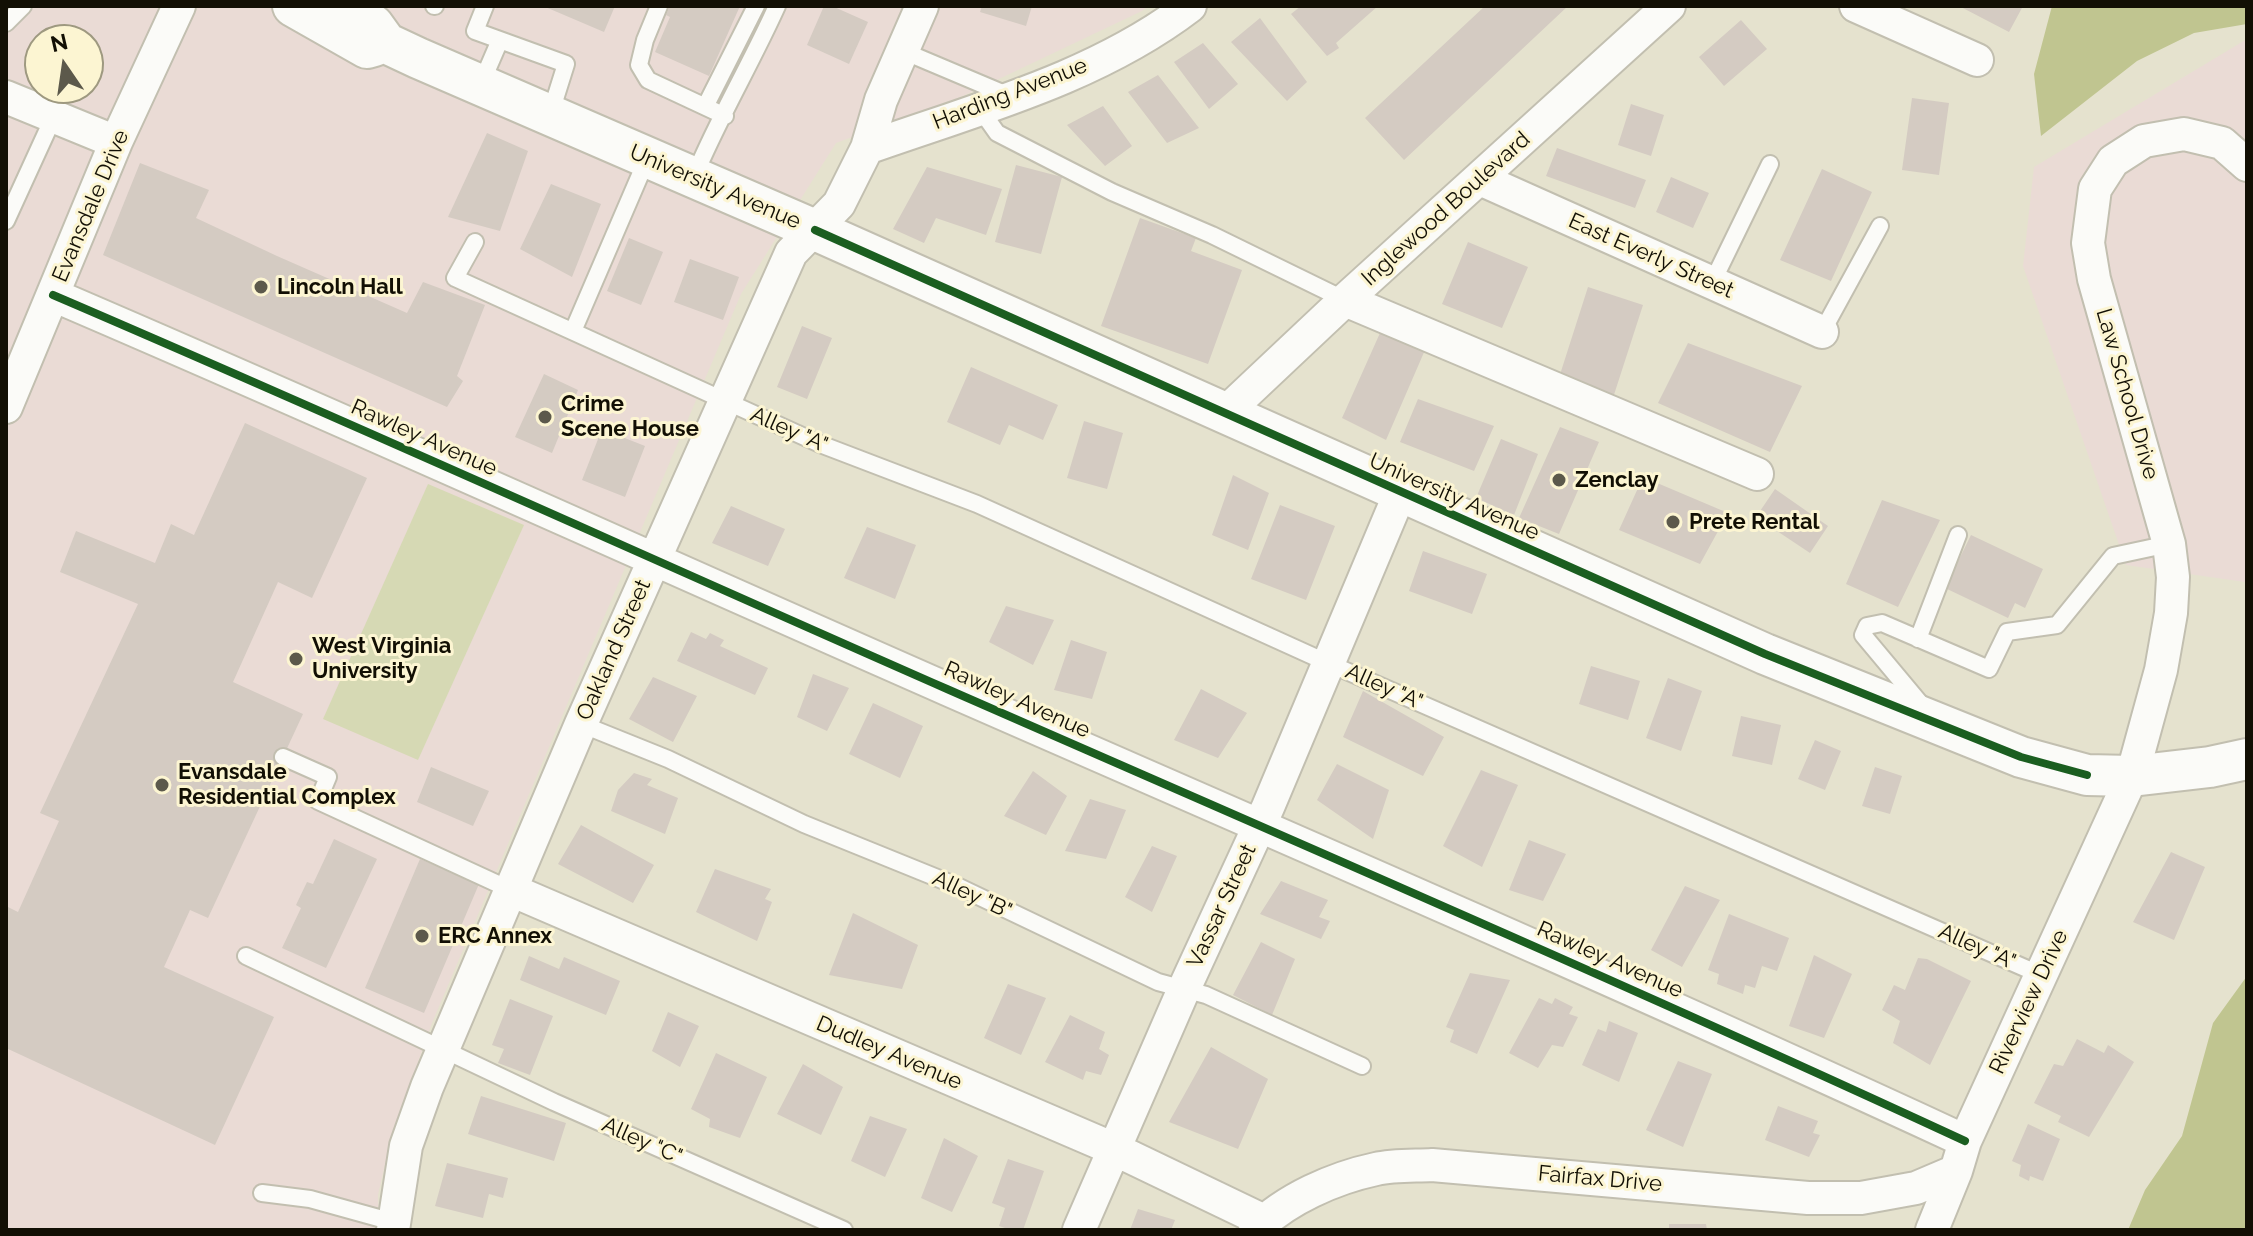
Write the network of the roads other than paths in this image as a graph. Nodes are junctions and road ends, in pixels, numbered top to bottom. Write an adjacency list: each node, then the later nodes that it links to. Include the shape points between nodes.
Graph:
1 (23, 6): 13 (lane)
2 (179, 6): 26 (street, Evansdale Drive)
3 (293, 6): 15 (street, University Avenue, via 367,48)
4 (346, 6): 15 (street, University Avenue, via 373,25)
5 (485, 6): 14 (lane, via 475,31)
6 (659, 6): 21 (lane, via 639,65 648,80)
7 (756, 6): 21 (lane)
8 (777, 6): 25 (lane)
9 (922, 6): 16 (street, Oakland Street)
10 (1190, 6): 20 (street, Harding Avenue, via 1157,31)
11 (1669, 6): 32 (street, Inglewood Boulevard)
12 (1856, 6): 17 (street)
13 (6, 23)
14 (500, 40): 18 (lane); 24 (lane, via 566,64)
15 (386, 43): 18 (street, University Avenue)
16 (903, 51): 20 (lane); 27 (street, Oakland Street)
17 (1977, 60)
18 (480, 85): 24 (street, University Avenue)
19 (6, 97): 23 (street)
20 (1012, 97): 22 (street, Harding Avenue)
21 (706, 105): 25 (lane)
22 (980, 109): 27 (street, Harding Avenue); 39 (lane, via 997,133 1046,159)
23 (54, 116): 26 (street); 33 (lane)
24 (550, 116): 28 (street, University Avenue)
25 (725, 116): 31 (lane)
26 (116, 142): 38 (street, Evansdale Drive)
27 (867, 148): 35 (street, Oakland Street, via 839,204)
28 (647, 159): 31 (street, University Avenue); 40 (lane)
29 (1770, 164): 37 (lane)
30 (2247, 165): 48 (street, Law School Drive, via 2222,143 2184,134 2144,141 2113,161 2095,189 2088,243 2094,279)
31 (694, 177): 35 (street, University Avenue)
32 (1480, 179): 37 (street, East Everly Street); 39 (street, Inglewood Boulevard)
33 (6, 221)
34 (1880, 226): 41 (lane)
35 (815, 230): 42 (street, Oakland Street, via 791,253); 44 (street, University Avenue)
36 (475, 242): 40 (lane, Alley "A", via 455,278)
37 (1712, 283): 41 (street, East Everly Street)
38 (53, 295): 43 (street, Evansdale Drive); 49 (street, Rawley Avenue)
39 (1345, 300): 44 (street, Inglewood Boulevard); 45 (street)
40 (573, 331): 42 (lane, Alley "A")
41 (1822, 332)
42 (726, 401): 49 (street, Oakland Street); 51 (lane, Alley "A", via 820,444 977,504)
43 (6, 407)
44 (1225, 413): 46 (street, University Avenue)
45 (1757, 474)
46 (1400, 493): 51 (street, Vassar Street); 53 (street, University Avenue)
47 (1958, 535): 50 (lane)
48 (2169, 544): 50 (lane, via 2113,556 2057,625 2007,632 1989,669); 56 (street, Law School Drive, via 2171,613)
49 (654, 560): 52 (street, Oakland Street); 57 (street, Rawley Avenue)
50 (1918, 639): 53 (lane, via 1882,623 1867,626 1863,635)
51 (1328, 663): 57 (street, Vassar Street); 60 (lane, Alley "A")
52 (581, 724): 58 (street, Oakland Street); 61 (lane, Alley "B", via 957,886 1158,982)
53 (1937, 724): 56 (street, University Avenue, via 2021,757 2087,775)
54 (283, 757): 58 (lane, via 328,777 318,801)
55 (2247, 759): 56 (street, University Avenue)
56 (2132, 776): 60 (street, Riverview Drive)
57 (1259, 826): 61 (street, Vassar Street); 65 (street, Rawley Avenue, via 1731,1033)
58 (511, 890): 62 (street, Oakland Street); 64 (street, Dudley Avenue)
59 (246, 956): 62 (lane, Alley "C")
60 (2041, 975): 65 (street, Riverview Drive)
61 (1184, 989): 63 (lane, Alley "B"); 64 (street, Vassar Street)
62 (443, 1048): 68 (street, Oakland Street, via 406,1146); 69 (lane, Alley "C")
63 (1362, 1066)
64 (1114, 1149): 67 (street, Dudley Avenue); 70 (street, Vassar Street)
65 (1961, 1156): 67 (street, Fairfax Drive, via 1916,1188 1848,1198 1446,1166 1378,1168 1322,1186); 71 (street, Riverview Drive)
66 (262, 1193): 68 (lane, via 310,1199)
67 (1260, 1226)
68 (399, 1227)
69 (844, 1230)
70 (1079, 1230)
71 (1932, 1230)

